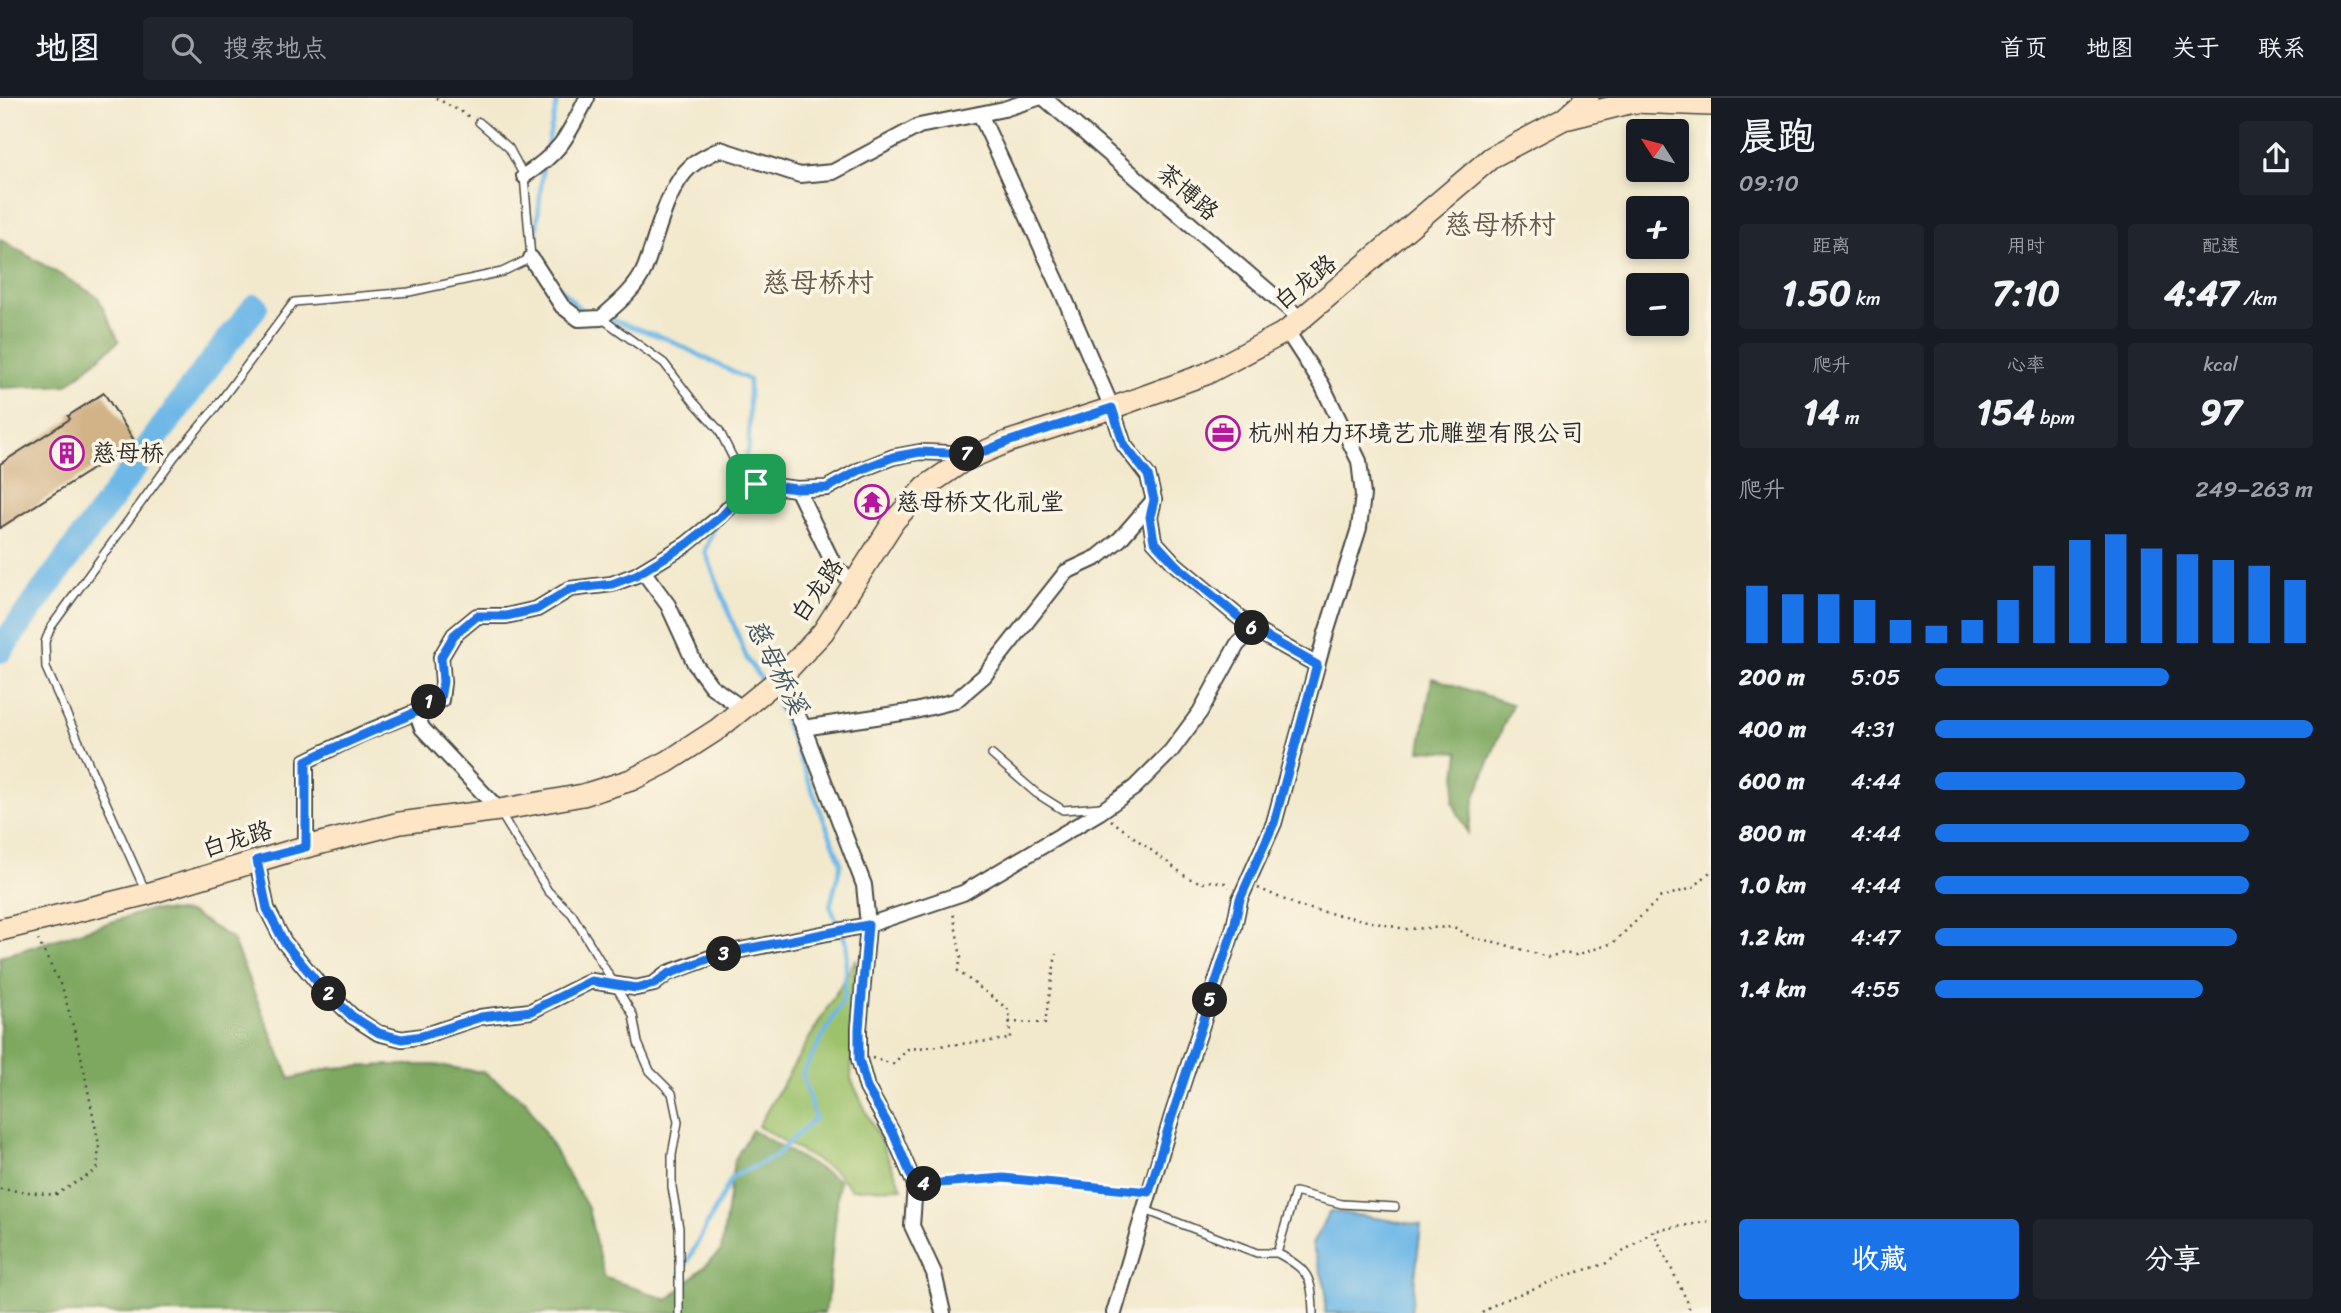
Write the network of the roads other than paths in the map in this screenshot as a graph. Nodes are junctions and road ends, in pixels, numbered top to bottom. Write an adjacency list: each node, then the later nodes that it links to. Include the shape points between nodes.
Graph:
1 (587, 98): 9 (street, via 564,142)
2 (1038, 98): 6 (street)
3 (1044, 98): 12 (street, 茶博路)
4 (1588, 98): 7 (street, 白龙路)
5 (1711, 105): 7 (street, via 1633,102)
6 (980, 114): 11 (street, via 919,126 833,172 800,175 720,149 691,166 673,193 643,272); 13 (street)
7 (1564, 119): 12 (street, 白龙路, via 1492,158)
8 (480, 122): 9 (lane, via 509,148)
9 (524, 176): 10 (lane)
10 (531, 258): 11 (street, via 562,306 579,319); 31 (lane, via 502,272 409,292 294,302 51,627 45,642 46,668)
11 (601, 318): 15 (lane, via 664,363 719,430 741,474)
12 (1294, 326): 13 (street, 白龙路, via 1206,374); 21 (street, 茶博路, via 1359,461 1363,495 1360,528)
13 (1112, 408): 14 (street, 白龙路); 17 (street, via 1124,445 1148,475)
14 (978, 454): 16 (street, via 920,452 893,457 827,488); 19 (street, 白龙路, via 925,487 894,521)
15 (756, 484): 16 (street); 18 (street, via 687,544)
16 (797, 489): 19 (street, via 835,567)
17 (1154, 500): 20 (street, via 1150,517 1154,541); 25 (street, via 1120,539 1098,557 1066,572 984,676 955,701)
18 (643, 571): 23 (street, via 668,605 710,686); 24 (street, via 612,584 570,589 537,609 477,616 454,635 441,657 440,699 427,702)
19 (854, 584): 22 (street, 白龙路, via 823,632)
20 (1253, 629): 21 (street); 27 (street, via 1237,645 1200,712 1171,751 1134,788)
21 (1317, 665): 36 (street, 茶博路, via 1274,823 1240,899)
22 (779, 679): 23 (street, 白龙路); 25 (street)
23 (743, 709): 28 (street, 白龙路, via 667,762 631,780)
24 (416, 712): 28 (street, via 422,728); 29 (street, via 306,761)
25 (803, 728): 32 (street, via 864,884)
26 (992, 755): 27 (lane, via 1063,810)
27 (1104, 809): 32 (street, via 964,893)
28 (499, 810): 29 (street, 白龙路, via 400,823); 34 (lane, via 548,891 572,914)
29 (306, 847): 30 (street, 白龙路)
30 (257, 860): 31 (street, 白龙路); 34 (street, via 267,909 284,942 352,1016 379,1033 402,1039 422,1036 481,1017 531,1011 591,981)
31 (147, 894): 33 (street, 白龙路)
32 (868, 925): 34 (street, via 721,954 654,984 636,988); 35 (street, via 859,1054 867,1088)
33 (0, 930)
34 (614, 984): 41 (lane, via 633,1015 650,1071 672,1093 678,1122 671,1155 680,1228)
35 (915, 1185): 36 (lane, via 1003,1178); 42 (street, via 912,1226 934,1273)
36 (1149, 1192): 38 (street, 茶博路)
37 (1395, 1207): 39 (lane, via 1342,1204 1295,1192)
38 (1144, 1210): 39 (lane, via 1257,1253); 40 (street, 茶博路)
39 (1277, 1254): 43 (lane, via 1299,1265 1312,1285)
40 (1119, 1309)
41 (679, 1313)
42 (943, 1313)
43 (1313, 1313)

